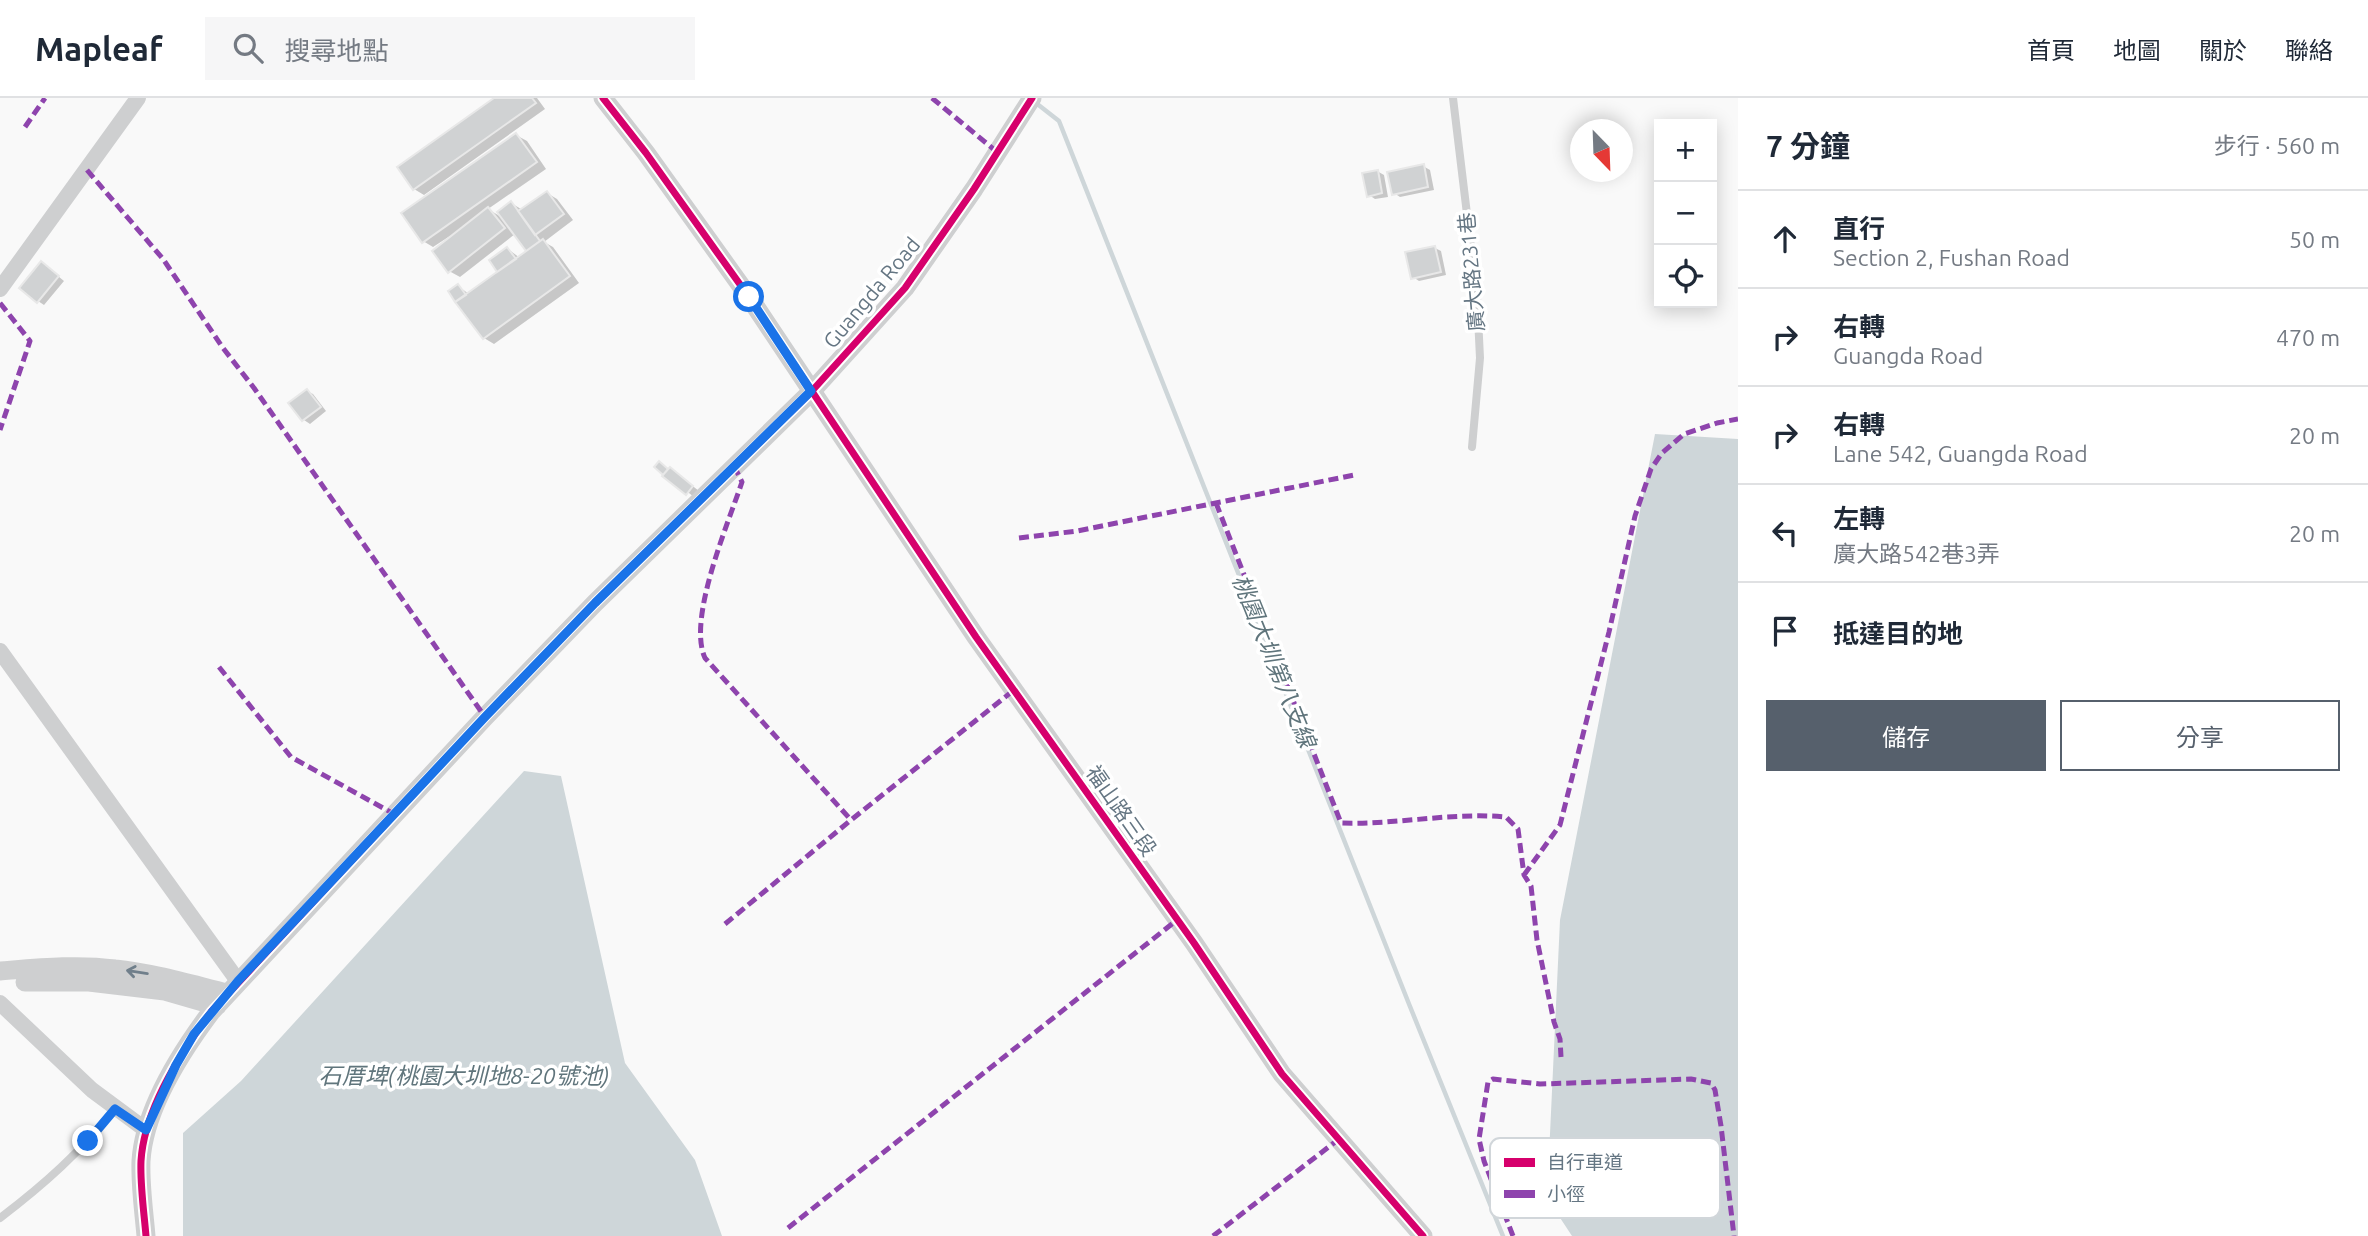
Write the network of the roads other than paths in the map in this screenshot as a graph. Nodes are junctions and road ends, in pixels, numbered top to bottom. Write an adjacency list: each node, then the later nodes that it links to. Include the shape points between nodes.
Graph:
1 (138, 98): 5 (street)
2 (603, 98): 6 (street, 福山路三段, via 749,297)
3 (1032, 98): 6 (street, Guangda Road, via 905,288)
4 (1453, 98): 7 (lane, 廣大路231巷, via 1477,297 1480,358)
5 (0, 289)
6 (811, 391): 11 (street, Guangda Road, via 568,632); 17 (street, 福山路三段, via 1282,1074)
7 (1472, 447)
8 (0, 651): 11 (street)
9 (0, 971): 11 (street, one-way to 9, via 113,968)
10 (0, 984): 11 (street, via 41,981)
11 (227, 994): 14 (street, Guangda Road, via 194,1034)
12 (0, 1003): 13 (street)
13 (115, 1109): 14 (street); 15 (lane, via 44,1184)
14 (146, 1130): 16 (street, Guangda Road, via 141,1162)
15 (0, 1218)
16 (146, 1236)
17 (1423, 1236)

